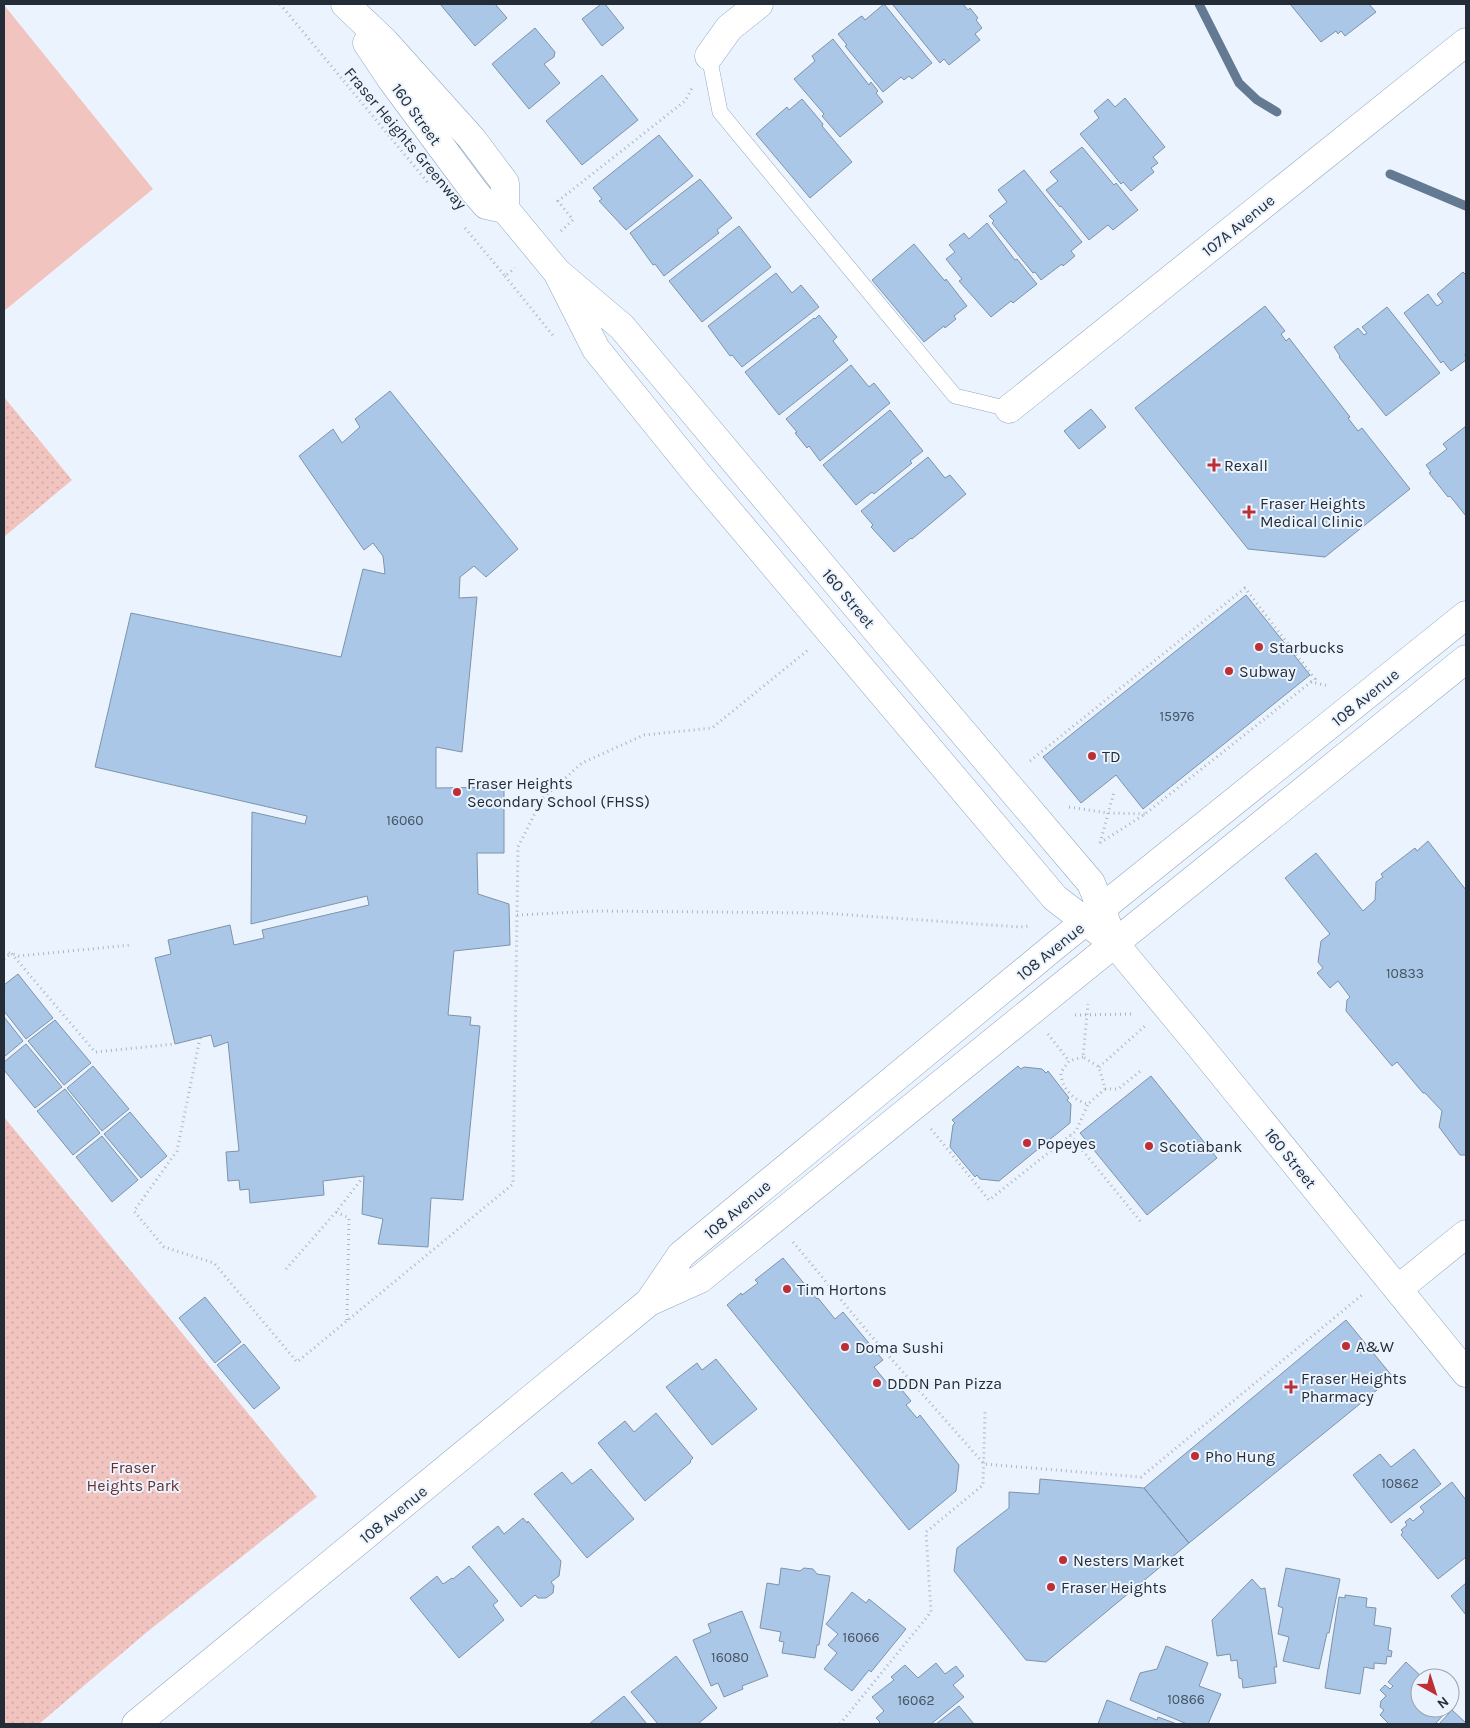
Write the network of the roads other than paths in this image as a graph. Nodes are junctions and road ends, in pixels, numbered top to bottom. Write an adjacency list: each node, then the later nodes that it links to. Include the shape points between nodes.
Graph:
1 (341, 4): 6 (street, 160 Street, via 391,79 474,191 486,205)
2 (345, 4): 6 (street, 160 Street, via 385,42 472,140 505,183)
3 (759, 4): 5 (street, via 729,28)
4 (1466, 42): 8 (street, 107A Avenue)
5 (709, 56): 8 (lane, via 720,112 955,396)
6 (505, 209): 7 (street, 160 Street)
7 (557, 272): 9 (street, 160 Street, via 596,350); 11 (street, 160 Street, via 622,327)
8 (1009, 409)
9 (697, 474): 11 (street, via 750,508 844,621); 13 (street, 160 Street, via 1055,898)
10 (1466, 615): 13 (street, 108 Avenue)
11 (877, 632): 13 (street, 160 Street, via 1091,883)
12 (1466, 659): 14 (street, 108 Avenue)
13 (1093, 916): 14 (street, 160 Street); 17 (street, 108 Avenue, via 681,1255)
14 (1115, 944): 16 (street, 160 Street); 17 (street, 108 Avenue, via 700,1279)
15 (1466, 1234): 16 (street)
16 (1398, 1289): 18 (street, 160 Street)
17 (649, 1302): 19 (street, 108 Avenue)
18 (1466, 1373)
19 (136, 1724)

